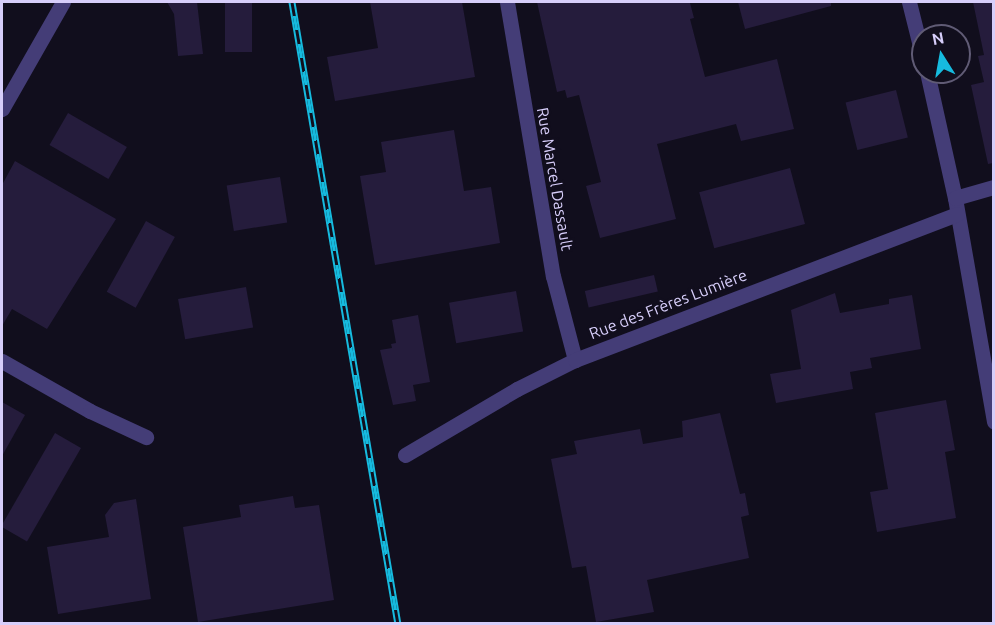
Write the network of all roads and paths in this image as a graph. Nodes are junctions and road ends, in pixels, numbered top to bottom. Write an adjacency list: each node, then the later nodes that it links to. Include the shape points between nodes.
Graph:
1 (63, 2): 6 (street)
2 (507, 2): 9 (street, Rue Marcel Dassault, via 553,276)
3 (909, 2): 4 (street)
4 (914, 24)
5 (930, 84): 8 (street)
6 (2, 110)
7 (993, 188): 8 (street, Rue des Frères Lumière)
8 (956, 206): 9 (street, Rue des Frères Lumière); 11 (street)
9 (574, 360): 13 (street, Rue des Frères Lumière)
10 (2, 361): 12 (street, via 90,411)
11 (993, 422)
12 (146, 437)
13 (405, 455)

